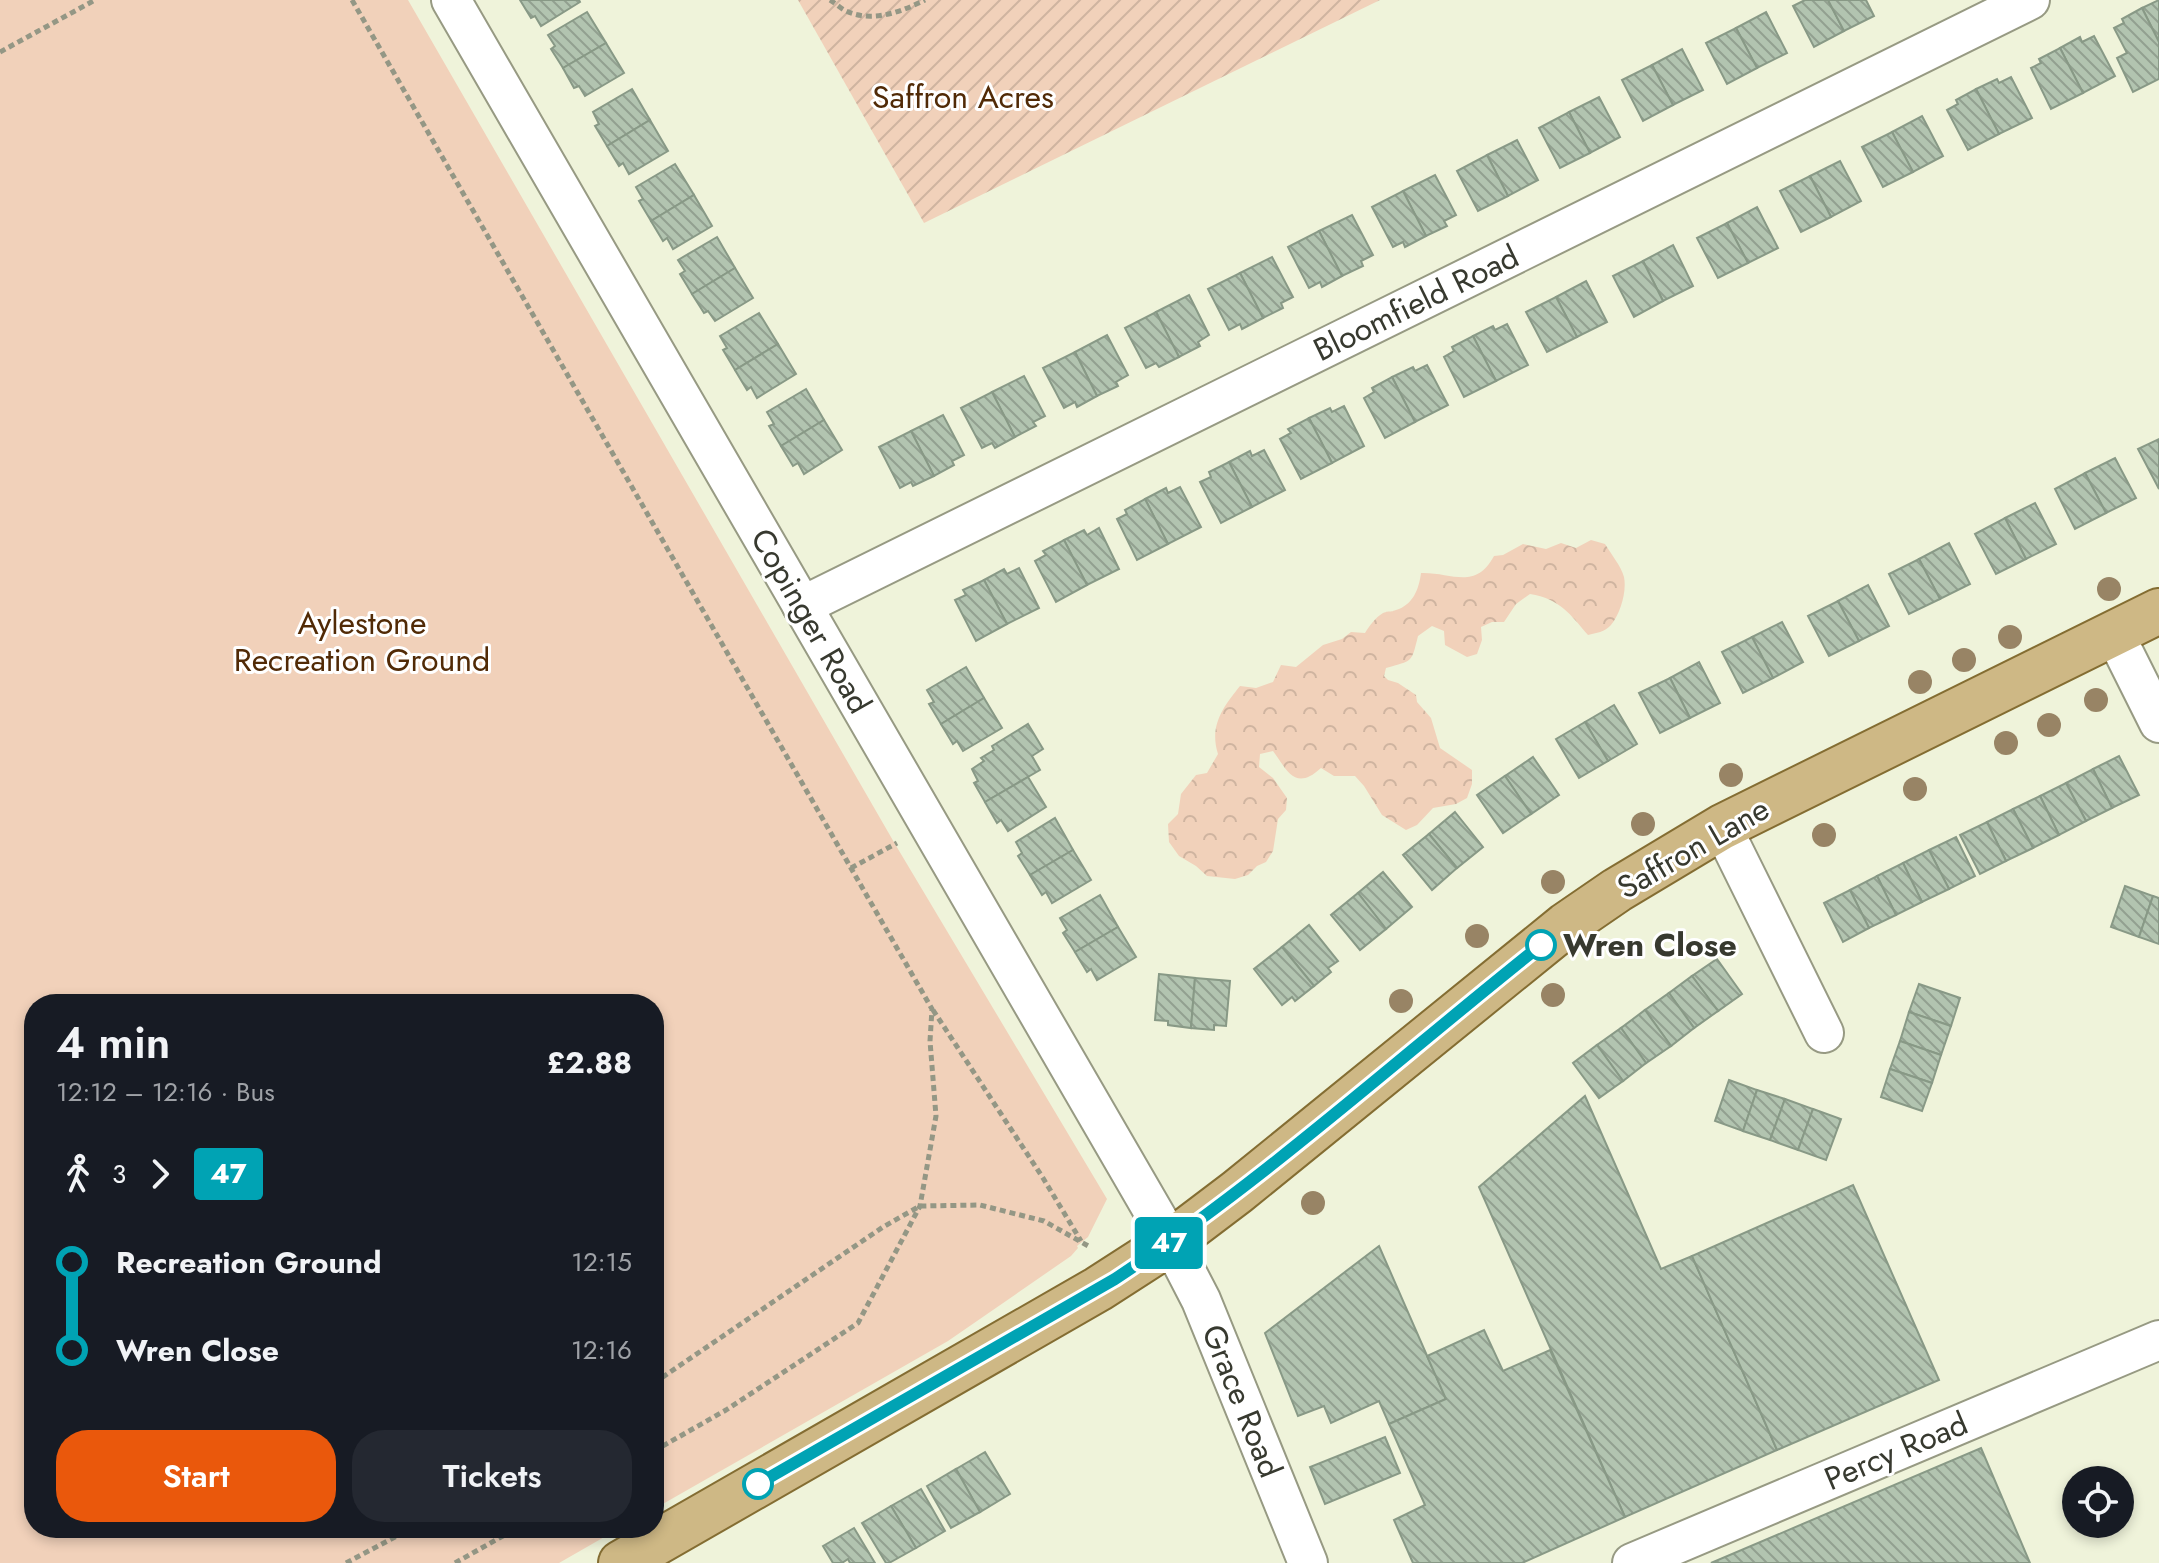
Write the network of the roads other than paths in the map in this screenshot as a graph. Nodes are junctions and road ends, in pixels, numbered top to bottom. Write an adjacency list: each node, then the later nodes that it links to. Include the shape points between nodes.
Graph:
1 (451, 0): 3 (street, Copinger Road)
2 (2030, 0): 3 (street, Bloomfield Road)
3 (802, 606): 9 (street, Copinger Road)
4 (2159, 611): 5 (main road, Saffron Lane)
5 (2114, 633): 6 (street); 7 (main road, Saffron Lane)
6 (2159, 723)
7 (1722, 827): 8 (street); 9 (main road, Saffron Lane, via 1566,925)
8 (1824, 1033)
9 (1171, 1242): 11 (main road, Saffron Lane); 12 (street, Grace Road, via 1201,1300)
10 (2159, 1340): 13 (street, Percy Road)
11 (621, 1563)
12 (1308, 1563)
13 (1632, 1563)

